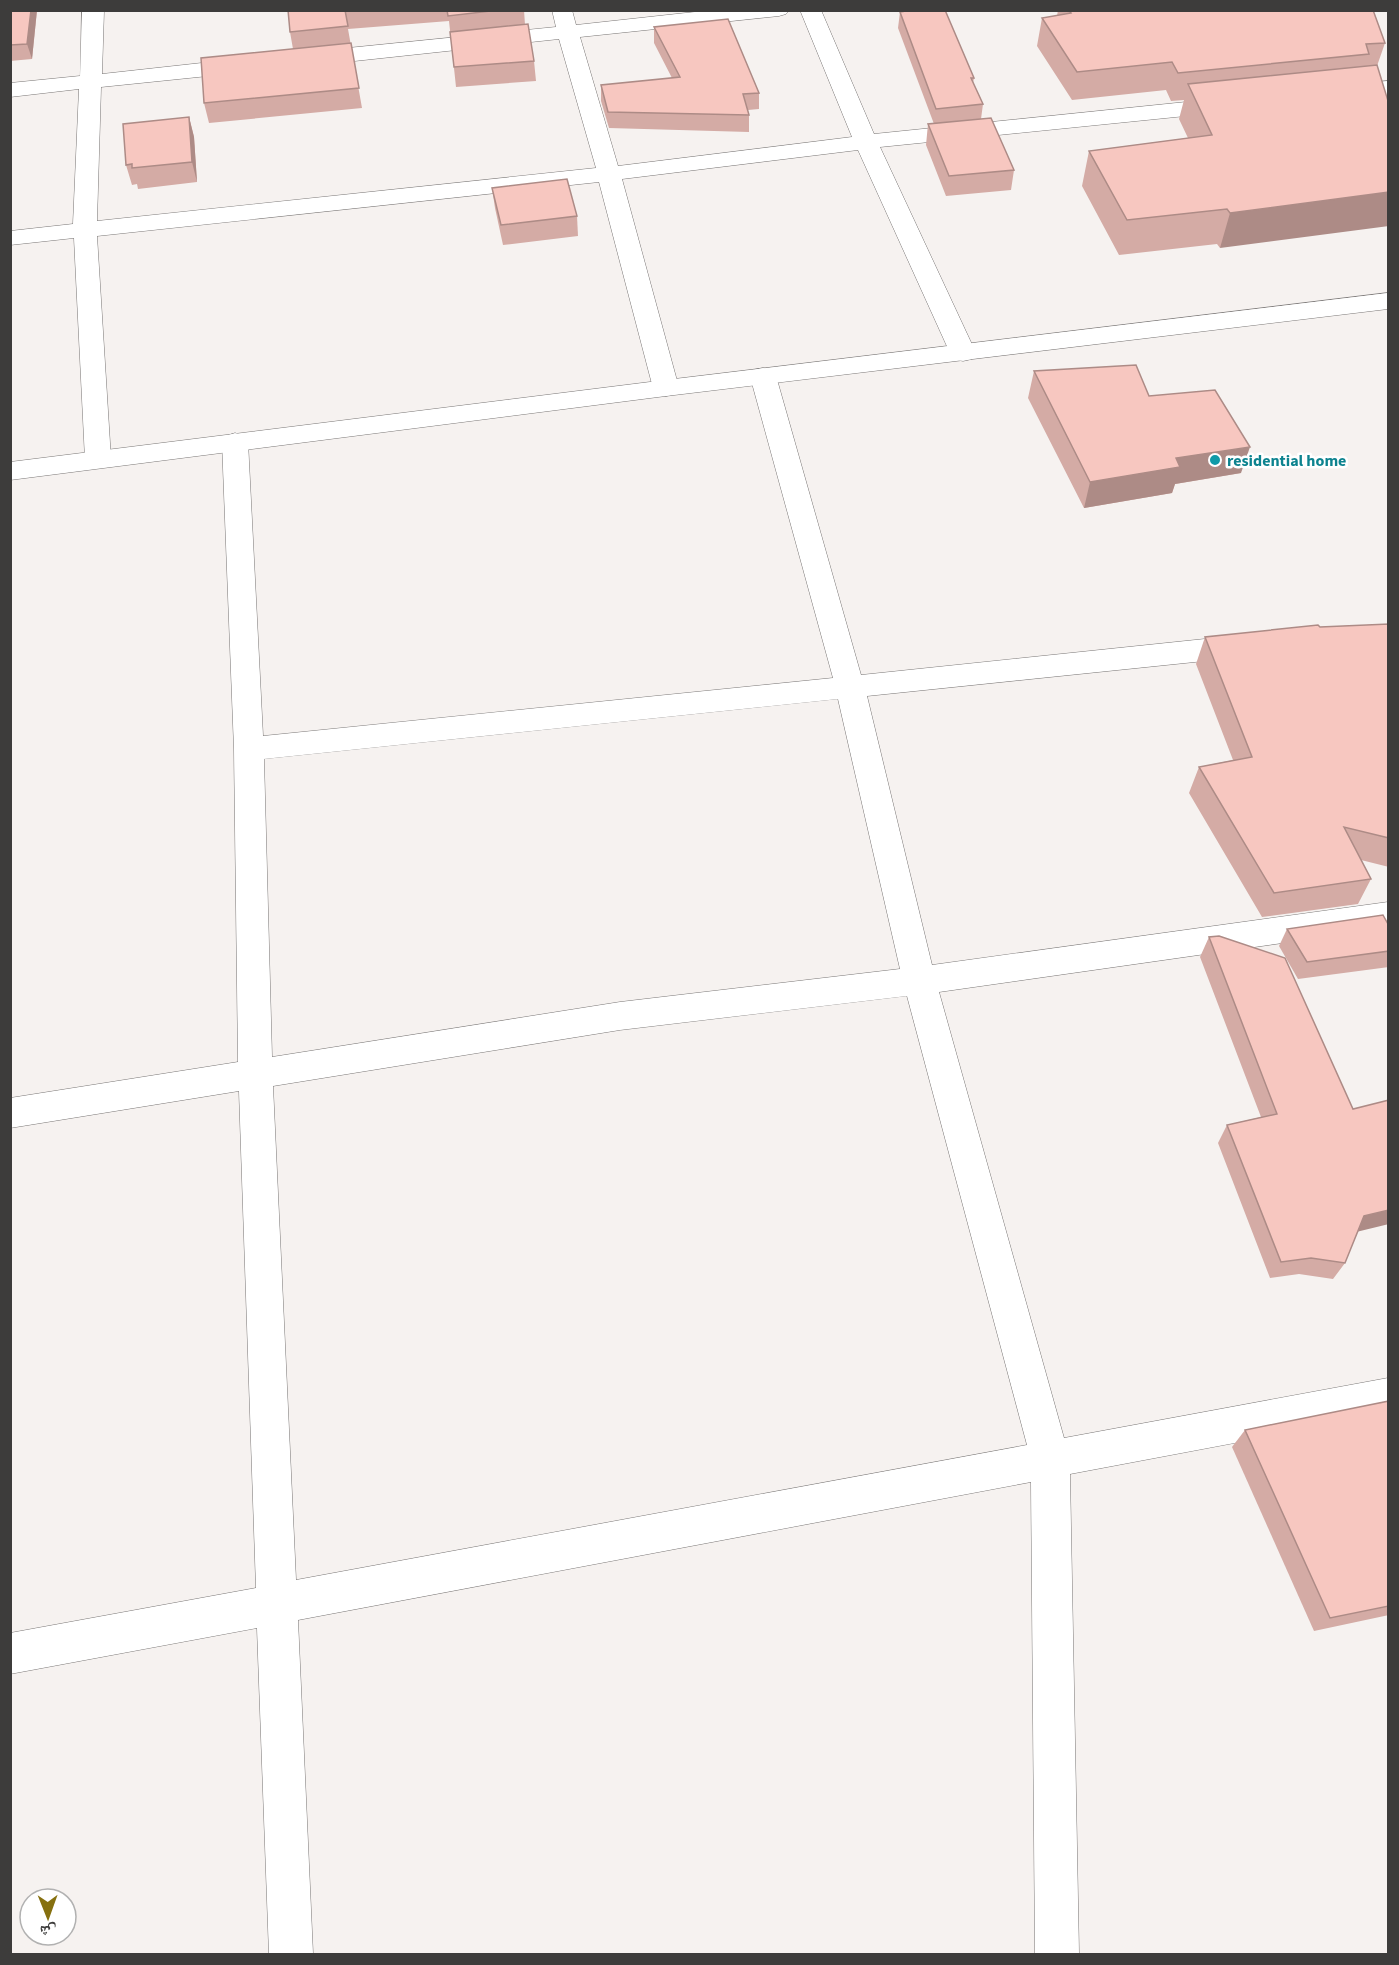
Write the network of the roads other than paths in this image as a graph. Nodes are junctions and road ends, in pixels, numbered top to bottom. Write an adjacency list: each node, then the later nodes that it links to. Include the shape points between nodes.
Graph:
1 (93, 10): 8 (street)
2 (779, 10): 4 (street)
3 (810, 10): 13 (street)
4 (752, 12): 5 (street)
5 (565, 21): 6 (street); 14 (street)
6 (289, 61)
7 (266, 63): 8 (street)
8 (91, 82): 10 (street); 15 (street)
9 (1389, 88): 11 (street)
10 (10, 90)
11 (1317, 95)
12 (1246, 103): 13 (street)
13 (866, 142): 14 (street); 18 (street)
14 (609, 174): 15 (street); 20 (street)
15 (85, 229): 16 (street); 22 (street)
16 (10, 238)
17 (1389, 301): 18 (street)
18 (963, 353): 19 (street)
19 (763, 376): 20 (street); 25 (street)
20 (666, 388): 21 (street)
21 (235, 442): 22 (street); 26 (street)
22 (98, 459): 23 (street)
23 (10, 471)
24 (1271, 643): 25 (street)
25 (850, 687): 26 (street); 28 (street)
26 (249, 749): 29 (street)
27 (1389, 915): 28 (street)
28 (919, 981): 29 (street, via 620,1016); 32 (street)
29 (255, 1073): 30 (street); 33 (street)
30 (10, 1113)
31 (1389, 1396): 32 (street)
32 (1050, 1458): 33 (street); 36 (street)
33 (276, 1603): 34 (street); 35 (street)
34 (10, 1654)
35 (291, 1954)
36 (1057, 1954)

